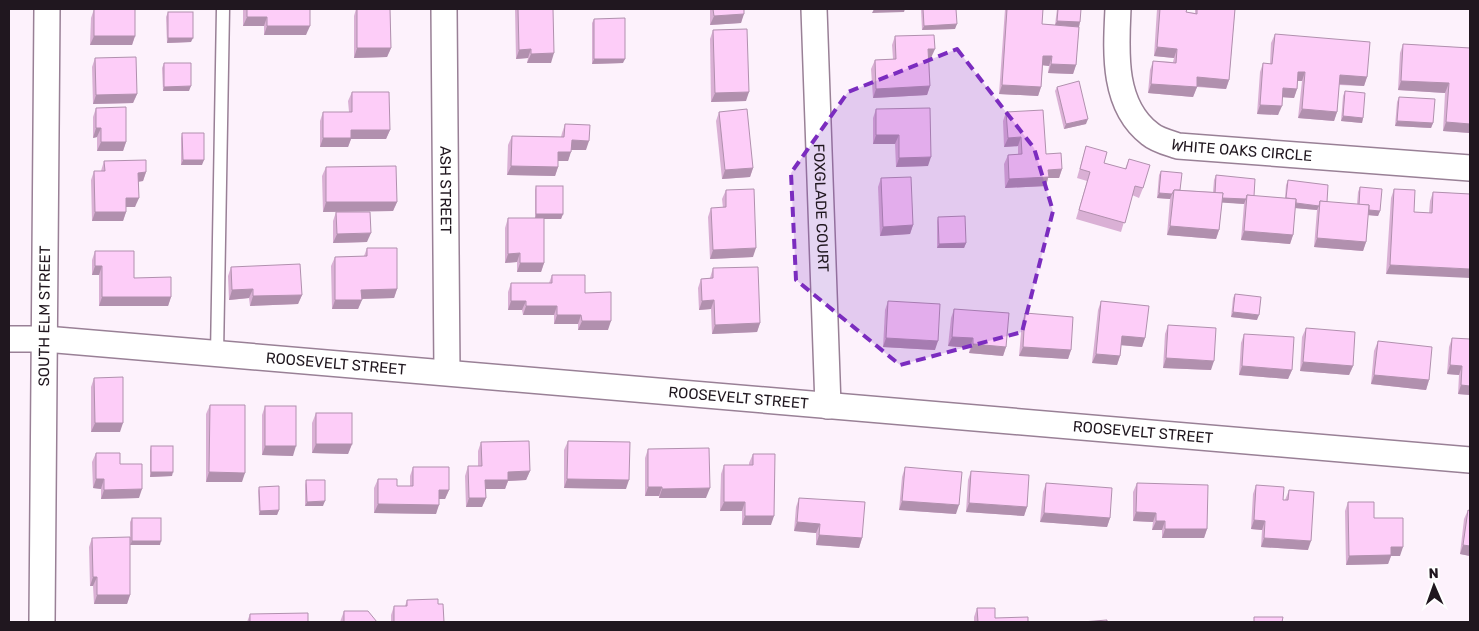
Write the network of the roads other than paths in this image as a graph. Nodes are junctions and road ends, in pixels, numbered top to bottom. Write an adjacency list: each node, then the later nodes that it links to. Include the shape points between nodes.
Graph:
1 (46, 9): 8 (street, SOUTH ELM STREET)
2 (223, 9): 9 (lane)
3 (444, 9): 10 (street, ASH STREET)
4 (814, 9): 11 (street, FOXGLADE COURT)
5 (1118, 9): 6 (street, WHITE OAKS CIRCLE, via 1119,84 1130,114 1150,135 1178,146)
6 (1470, 168)
7 (9, 339): 8 (street, ROOSEVELT STREET)
8 (45, 339): 9 (street, ROOSEVELT STREET); 13 (street, SOUTH ELM STREET)
9 (218, 354): 10 (street, ROOSEVELT STREET)
10 (447, 372): 11 (street, ROOSEVELT STREET)
11 (828, 406): 12 (street, ROOSEVELT STREET)
12 (1470, 460)
13 (42, 622)

